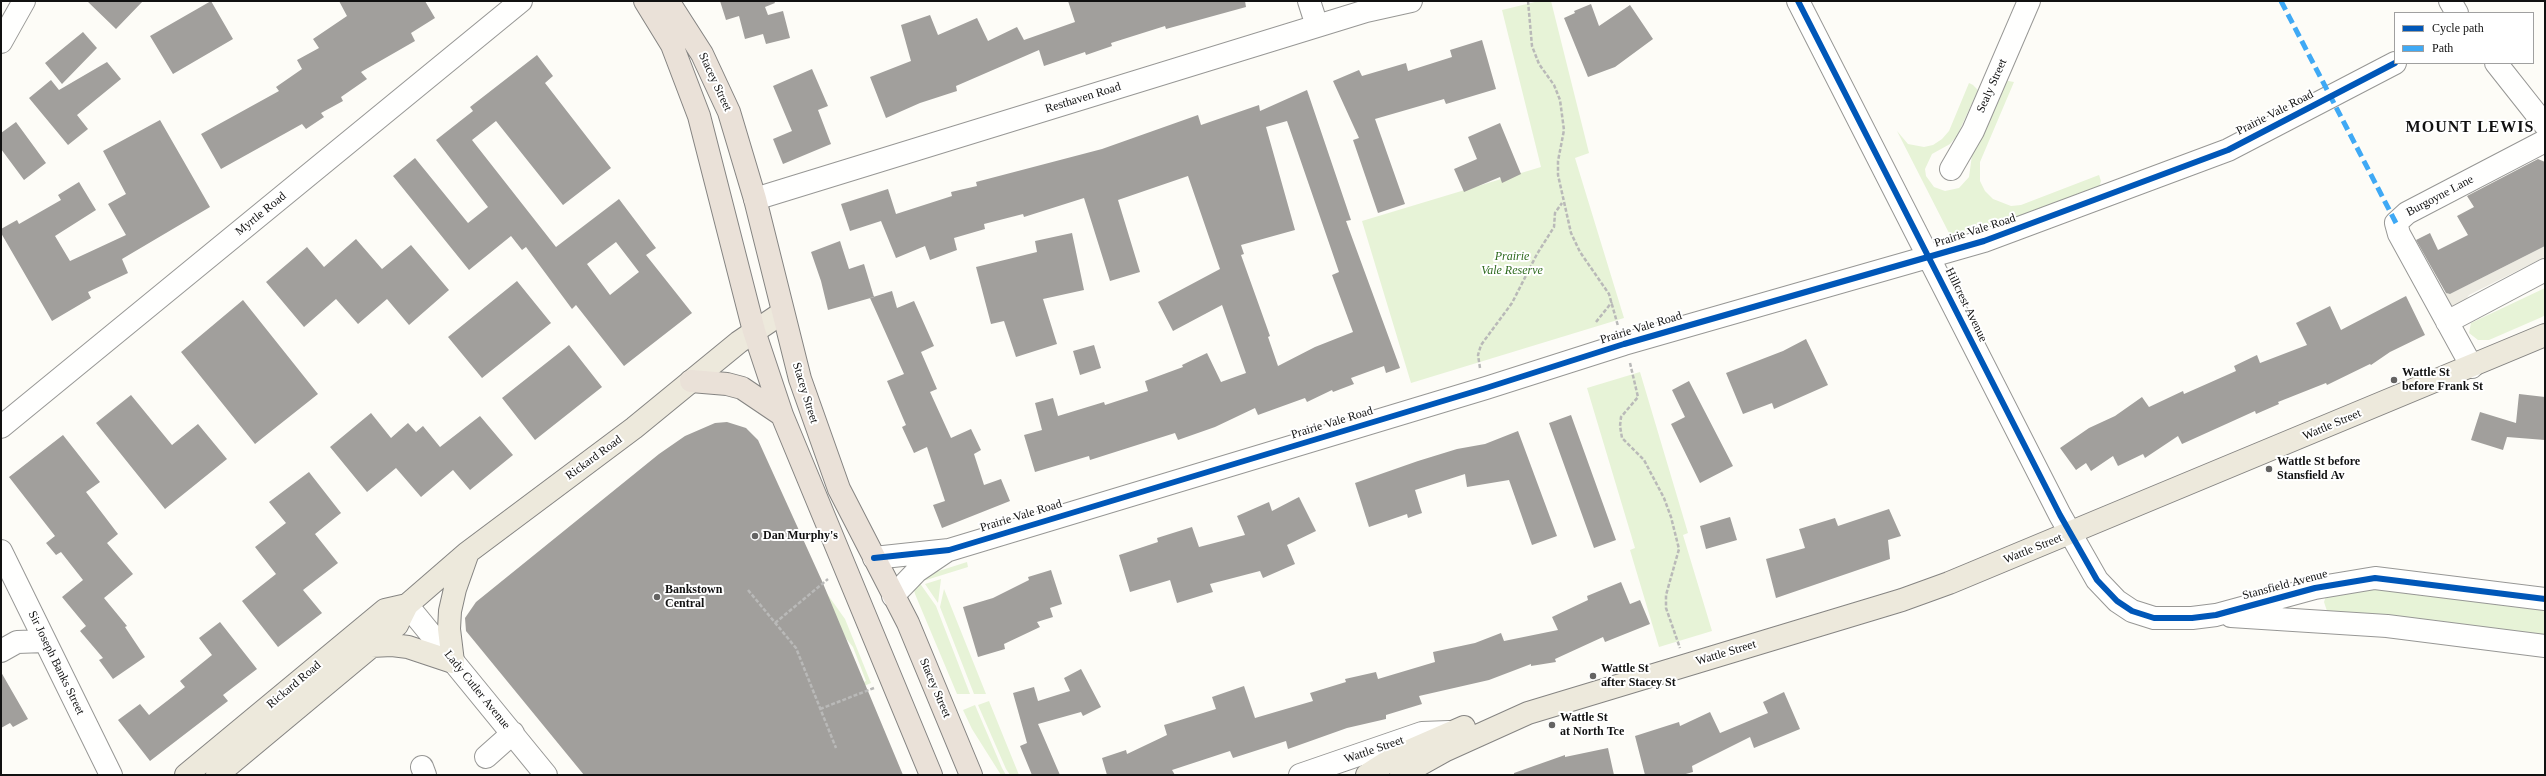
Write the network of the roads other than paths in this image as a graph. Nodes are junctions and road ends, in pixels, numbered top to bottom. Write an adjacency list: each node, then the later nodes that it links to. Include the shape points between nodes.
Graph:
1 (24, 1): 12 (street)
2 (521, 1): 28 (street, Myrtle Road)
3 (645, 1): 23 (highway, Stacey Street, via 672,45 699,116)
4 (668, 1): 18 (highway, Stacey Street, via 702,54 729,112)
5 (1309, 1): 11 (street)
6 (1411, 1): 11 (street, Resthaven Road)
7 (1798, 1): 19 (street, Hillcrest Avenue)
8 (2029, 1): 17 (street, Sealy Street, via 1972,131)
9 (2450, 1): 10 (street)
10 (2456, 12)
11 (1317, 26): 18 (street, Resthaven Road)
12 (1, 42)
13 (2394, 64): 19 (street, Prairie Vale Road, via 2228,150 2028,226)
14 (2497, 64): 15 (street)
15 (2545, 125)
16 (2545, 141): 22 (street, Burgoyne Lane, via 2407,214 2396,223 2399,234)
17 (1951, 169)
18 (755, 199): 21 (highway, Stacey Street)
19 (1929, 257): 29 (street, Hillcrest Avenue); 30 (street, Prairie Vale Road, via 1624,344)
20 (2545, 270): 22 (street)
21 (782, 313): 23 (main road, Rickard Road); 33 (highway, Stacey Street, via 818,435 838,489)
22 (2447, 322): 25 (street, Burgoyne Lane)
23 (754, 331): 26 (main road, Rickard Road); 27 (highway, Stacey Street)
24 (2543, 338): 25 (main road, Wattle Street)
25 (2472, 367): 29 (main road, Wattle Street)
26 (691, 381): 27 (highway, via 742,388); 32 (main road, Rickard Road, via 634,428)
27 (782, 415): 53 (highway, Stacey Street)
28 (1, 427)
29 (2070, 534): 38 (street, Stansfield Avenue, via 2100,584 2124,607 2154,618); 45 (main road, Wattle Street, via 1902,600)
30 (949, 550): 33 (street, Prairie Vale Road); 35 (street, Prairie Vale Road, via 917,571)
31 (1, 551): 40 (street, Sir Joseph Banks Street)
32 (467, 554): 37 (main road, Rickard Road); 44 (main road, via 450,611 449,629)
33 (874, 558): 35 (highway, Stacey Street)
34 (2315, 588): 36 (street, Stansfield Avenue, via 2375,578); 38 (street, Stansfield Avenue); 39 (street)
35 (893, 596): 54 (highway, Stacey Street, via 908,623)
36 (2545, 599)
37 (407, 605): 41 (main road, Rickard Road, via 397,625); 44 (street, Lady Cutler Avenue); 50 (main road, Rickard Road, via 385,610)
38 (2216, 615): 39 (street, Stansfield Avenue)
39 (2316, 622): 42 (street, Stansfield Avenue, via 2387,626)
40 (45, 641): 43 (street, via 17,642); 49 (street, Sir Joseph Banks Street)
41 (371, 646): 44 (main road, via 408,647); 51 (main road, Rickard Road)
42 (2545, 646)
43 (1, 651)
44 (453, 662): 47 (street, Lady Cutler Avenue)
45 (1528, 713): 46 (main road, Wattle Street, via 1485,719); 57 (main road, Wattle Street, via 1446,750)
46 (1449, 732): 55 (street, Wattle Street, via 1422,733); 56 (main road, Wattle Street, via 1395,758)
47 (512, 734): 48 (street); 52 (street, Lady Cutler Avenue)
48 (486, 757)
49 (111, 775)
50 (186, 775)
51 (217, 775)
52 (546, 775)
53 (931, 775)
54 (972, 775)
55 (1300, 775)
56 (1367, 775)
57 (1401, 775)

